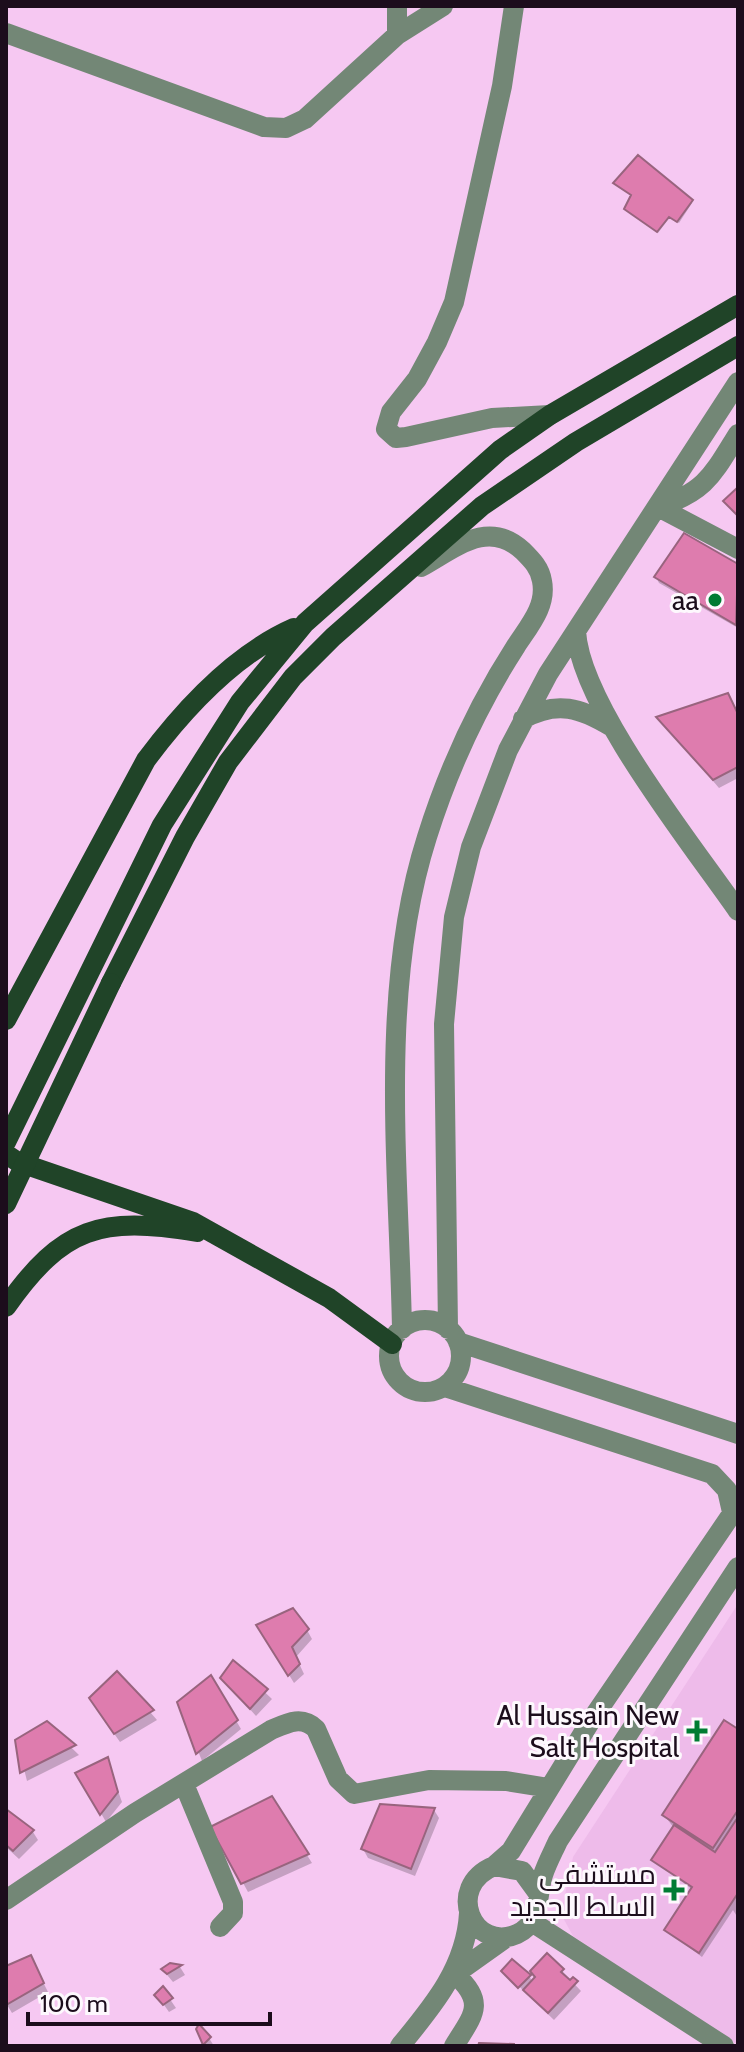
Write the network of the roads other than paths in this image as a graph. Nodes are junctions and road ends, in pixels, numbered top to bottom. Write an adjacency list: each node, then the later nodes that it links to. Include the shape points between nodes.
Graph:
1 (397, 6): 5 (street)
2 (443, 6): 5 (street)
3 (514, 6): 11 (street, via 502,86 454,302 427,362 391,412 386,429 396,438 492,418)
4 (6, 33): 5 (street, via 209,110 274,129 305,119)
5 (397, 35)
6 (738, 305): 8 (main road)
7 (738, 346): 10 (main road)
8 (618, 375): 10 (main road); 11 (main road)
9 (738, 382): 13 (street)
10 (638, 404): 15 (main road, via 482,506)
11 (550, 415): 16 (main road, via 475,470)
12 (738, 434): 13 (street, via 710,480)
13 (658, 507): 14 (street); 17 (street)
14 (738, 549)
15 (399, 577): 24 (main road, bridge, via 303,667 249,733 185,837); 28 (street, via 467,540 499,537 513,541 533,560 543,593 456,760 407,911 396,1022)
16 (305, 623): 21 (main road, via 243,659 159,742 124,797); 22 (main road, via 199,762 135,876)
17 (576, 631): 18 (street); 19 (street, via 584,670)
18 (523, 719): 19 (street, via 563,706); 27 (street, via 471,847 449,953 444,1024)
19 (612, 727): 20 (street)
20 (738, 911)
21 (6, 1020)
22 (6, 1142)
23 (6, 1154): 25 (main road)
24 (6, 1204)
25 (218, 1235): 26 (main road, via 136,1223 92,1231 45,1258); 28 (main road)
26 (6, 1307)
27 (453, 1335): 28 (street, via 425,1320); 29 (street, via 461,1352 458,1372); 30 (street)
28 (397, 1336): 29 (street, via 392,1368 408,1388 420,1392)
29 (445, 1387): 31 (street, via 712,1474)
30 (738, 1434)
31 (735, 1508): 32 (street)
32 (704, 1550): 33 (street); 35 (street)
33 (737, 1568): 37 (street, via 558,1841)
34 (184, 1784): 35 (street, via 271,1730 300,1720 316,1729 338,1779 354,1794 429,1780); 38 (street); 41 (street, via 233,1902 233,1913)
35 (549, 1788): 36 (street, via 511,1851)
36 (494, 1866): 37 (street, via 522,1871); 39 (street, via 474,1879)
37 (538, 1893): 40 (street)
38 (6, 1900)
39 (469, 1913): 42 (street, via 484,1932); 43 (street)
40 (532, 1922): 42 (street); 44 (street)
41 (220, 1927)
42 (507, 1937): 43 (street)
43 (455, 1974): 45 (street); 46 (street, via 473,1992 475,2007)
44 (700, 2040): 47 (street)
45 (400, 2046)
46 (454, 2046)
47 (724, 2046)

